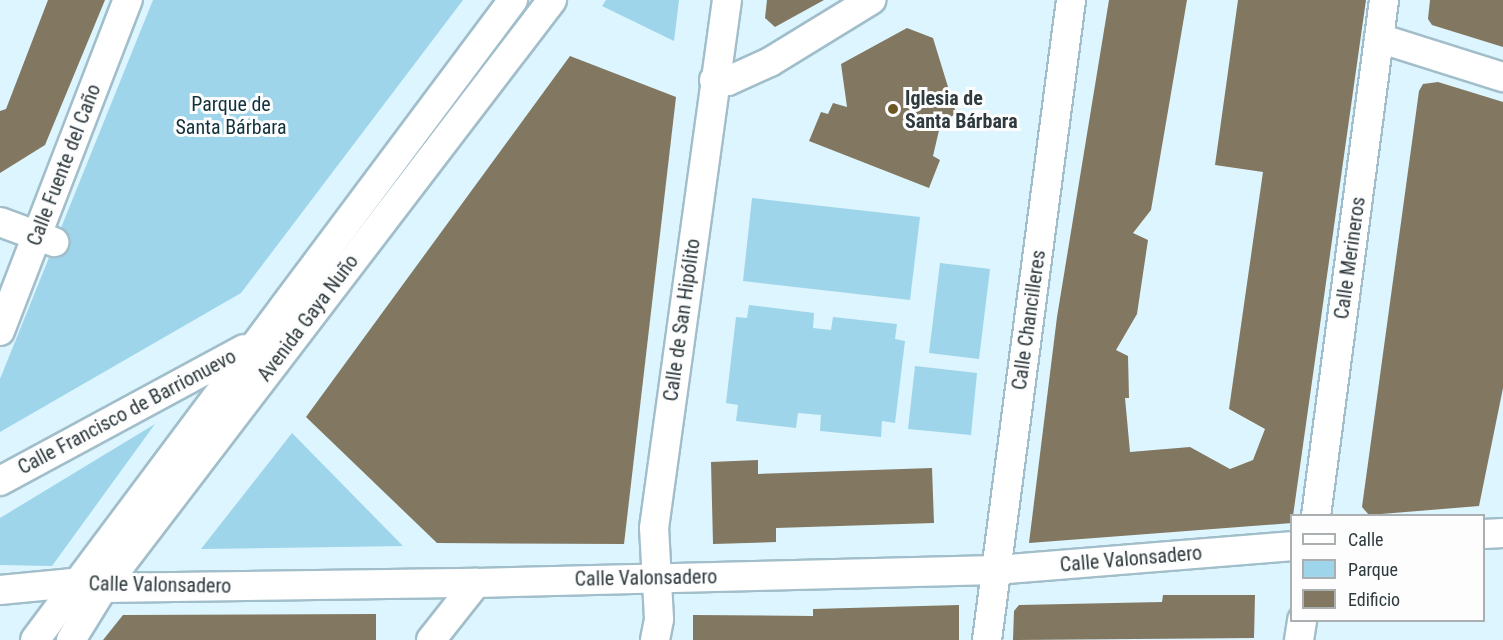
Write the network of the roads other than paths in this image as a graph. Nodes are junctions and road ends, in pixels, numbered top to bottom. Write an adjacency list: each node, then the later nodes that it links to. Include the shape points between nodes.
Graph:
1 (128, 0): 12 (street, Calle Fuente del Caño)
2 (513, 0): 14 (street, Avenida Gaya Nuño)
3 (552, 0): 24 (street, Avenida Gaya Nuño)
4 (727, 0): 10 (street, Calle de San Hipólito)
5 (871, 0): 10 (street, via 770,62 728,81)
6 (1071, 0): 20 (street, Calle Chancilleres)
7 (1384, 0): 8 (street, Calle Merineros)
8 (1379, 38): 9 (street); 16 (street, Calle Merineros)
9 (1503, 77)
10 (714, 80): 21 (street, Calle de San Hipólito, via 654,528)
11 (0, 222): 12 (street)
12 (46, 239): 13 (street, Calle Fuente del Caño)
13 (0, 331)
14 (254, 344): 15 (street, Calle Francisco de Barrionuevo); 22 (street, Avenida Gaya Nuño)
15 (0, 481)
16 (1316, 514)
17 (1503, 533): 18 (street)
18 (1485, 534)
19 (1290, 546): 20 (street, Calle Valonsadero)
20 (996, 570): 21 (street, Calle Valonsadero); 31 (street, Calle Chancilleres)
21 (656, 579): 23 (street, Calle Valonsadero); 30 (street, Calle de San Hipólito)
22 (73, 583): 24 (street, Calle Valonsadero); 25 (street, Calle Valonsadero); 27 (street, Avenida Gaya Nuño)
23 (476, 583): 24 (street, Calle Valonsadero); 29 (street)
24 (103, 588): 28 (street, Avenida Gaya Nuño)
25 (0, 590)
26 (1302, 622): 32 (street)
27 (35, 640)
28 (71, 640)
29 (431, 640)
30 (655, 640)
31 (987, 640)
32 (1299, 640)

